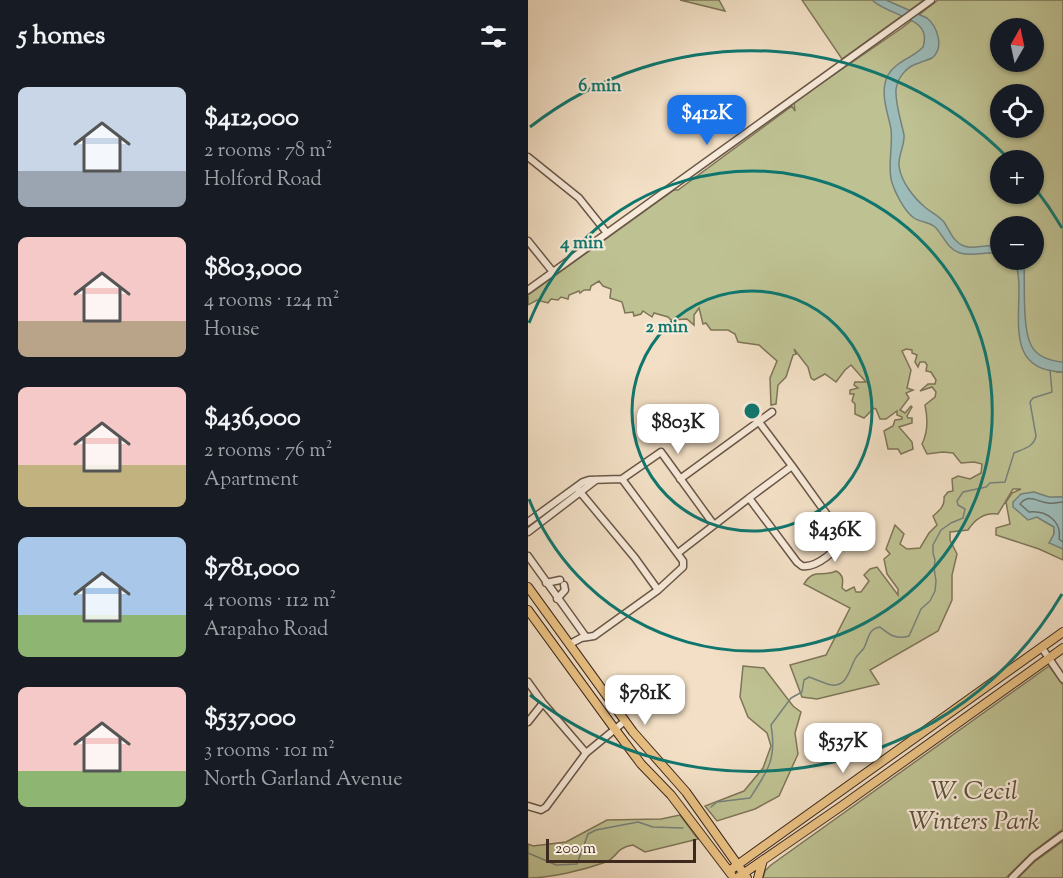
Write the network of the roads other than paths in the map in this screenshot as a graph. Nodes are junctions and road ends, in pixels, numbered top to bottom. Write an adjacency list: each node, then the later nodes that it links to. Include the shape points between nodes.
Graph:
1 (929, 2): 3 (street)
2 (528, 157): 3 (street, via 579,198)
3 (607, 233): 5 (street)
4 (528, 241): 5 (street)
5 (554, 272): 6 (street)
6 (528, 290)
7 (772, 412): 8 (street)
8 (759, 422): 9 (street); 11 (street)
9 (792, 466): 13 (street); 13 (street, via 842,536 839,545 814,565 802,566 797,562)
10 (622, 479): 11 (street, via 661,452); 12 (street, via 596,480); 17 (street)
11 (680, 479): 15 (street)
12 (578, 490): 14 (street); 16 (street); 21 (street)
13 (749, 498): 15 (street)
14 (528, 522)
15 (714, 525): 17 (street)
16 (528, 532)
17 (678, 553): 21 (street, via 682,567)
18 (528, 556): 19 (street)
19 (546, 583): 22 (street); 22 (street, via 562,583 565,590)
20 (528, 587): 26 (main road)
21 (658, 590): 25 (street)
22 (557, 599): 25 (street)
23 (528, 610): 35 (main road)
24 (1063, 632): 27 (main road)
25 (586, 638): 26 (street)
26 (570, 644): 33 (main road)
27 (1042, 648): 29 (street); 40 (main road)
28 (1063, 648): 29 (main road)
29 (1048, 658): 30 (street); 39 (main road)
30 (1063, 679)
31 (528, 682): 32 (street)
32 (543, 703): 34 (street); 36 (street)
33 (625, 721): 35 (street); 40 (main road, via 686,792)
34 (528, 722)
35 (614, 728): 36 (street); 41 (main road)
36 (586, 753): 37 (street, via 546,807 542,810)
37 (528, 806)
38 (1063, 835): 43 (street)
39 (764, 860): 41 (main road); 42 (main road)
40 (738, 865): 41 (main road)
41 (738, 876)
42 (758, 878)
43 (1012, 878)

